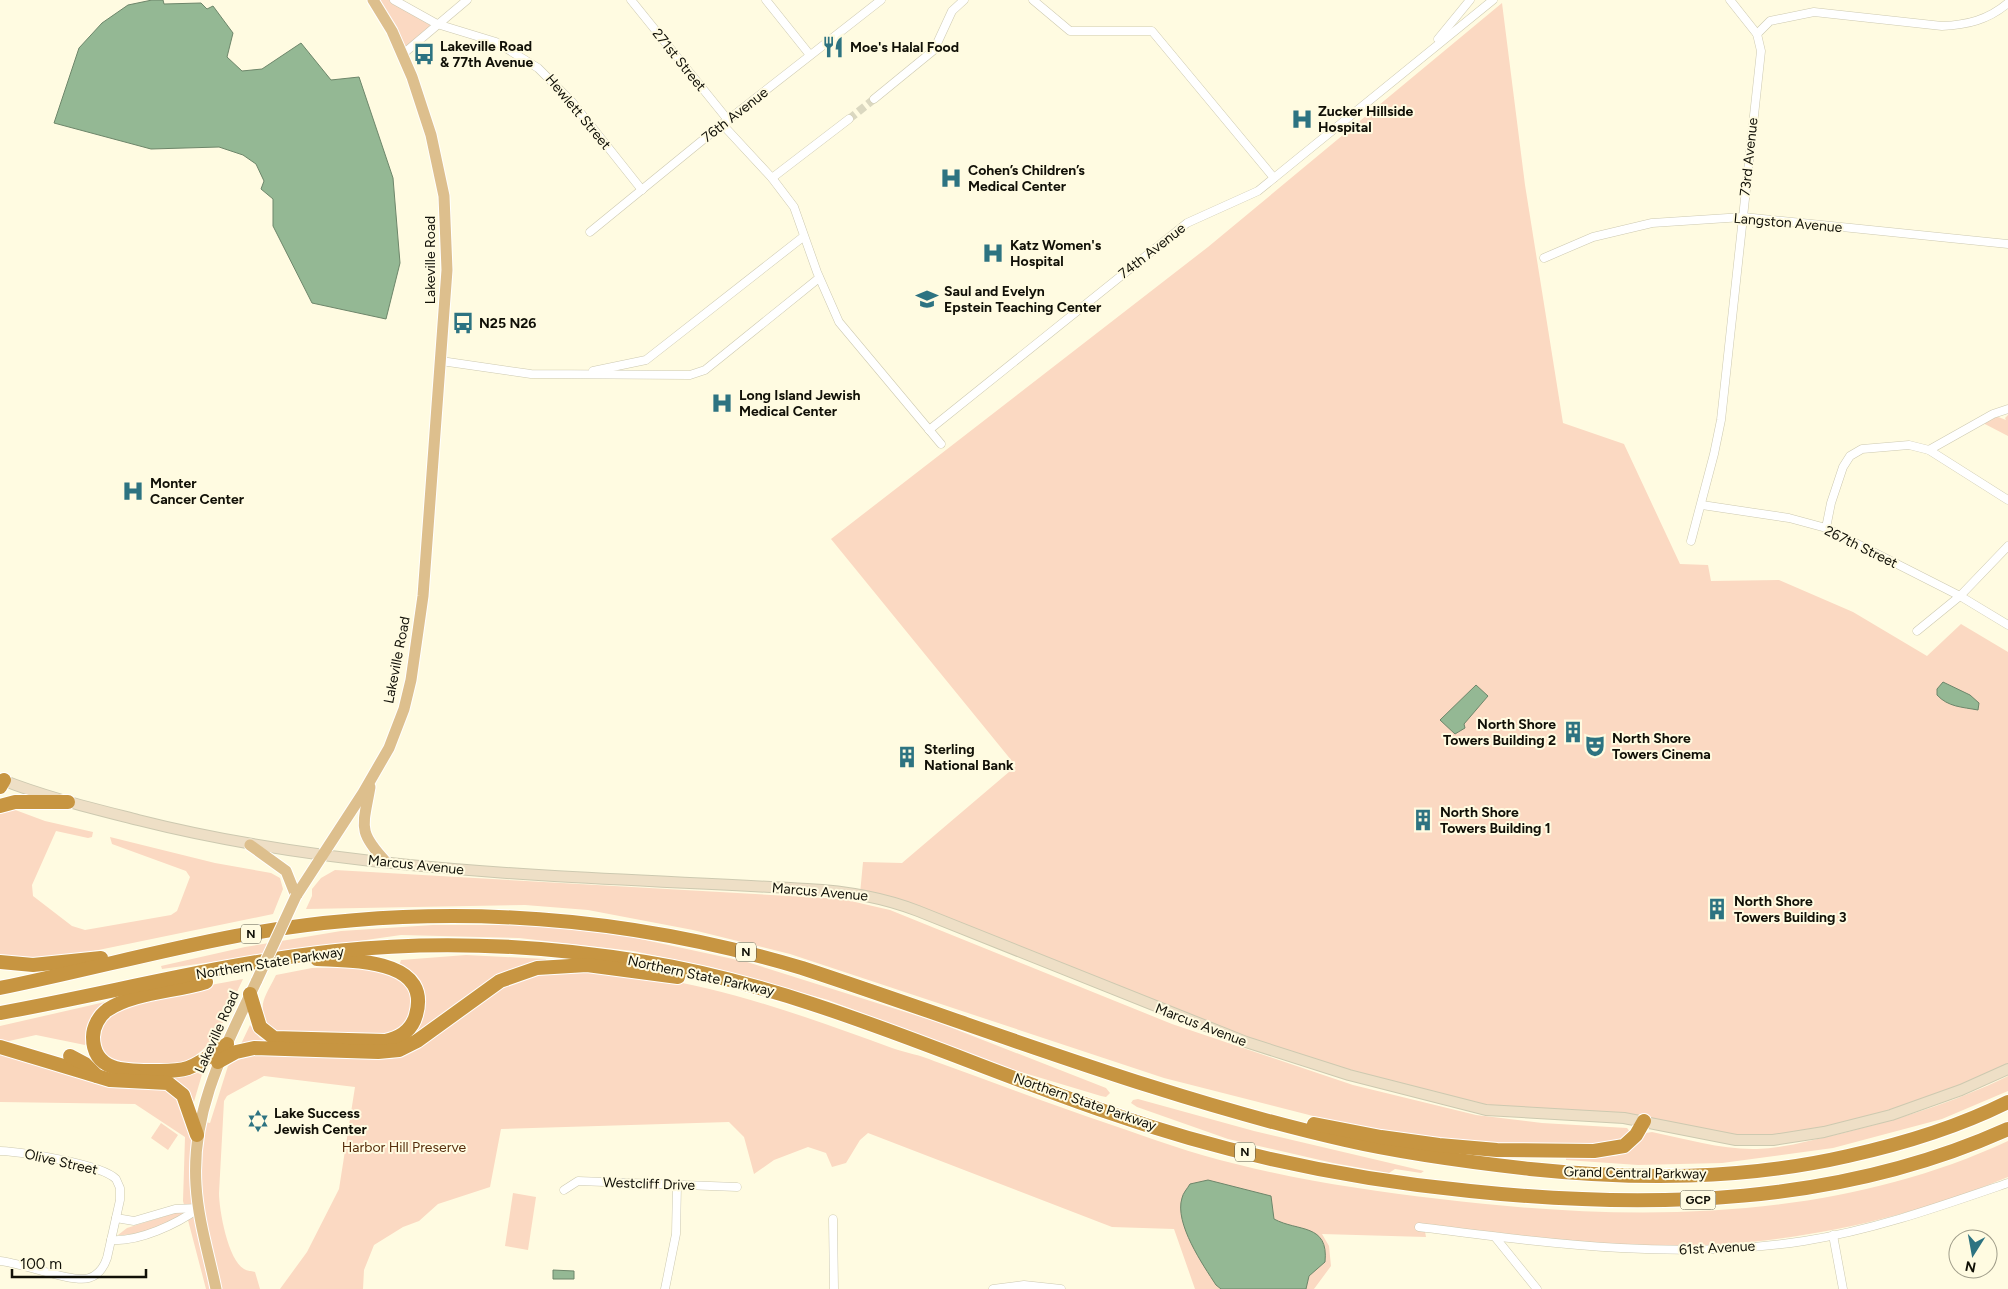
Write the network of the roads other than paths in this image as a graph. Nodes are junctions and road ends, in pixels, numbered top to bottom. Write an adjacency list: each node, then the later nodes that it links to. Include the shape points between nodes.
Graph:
1 (373, 0): 16 (main road, Lakeville Road)
2 (394, 0): 13 (street, Hewlett Street)
3 (467, 0): 13 (street)
4 (631, 0): 20 (street, 271st Street)
5 (766, 0): 17 (street)
6 (881, 0): 17 (street, 76th Avenue)
7 (964, 0): 18 (street, via 952,12 934,50)
8 (1033, 0): 22 (street, via 1070,31 1152,31)
9 (1470, 0): 15 (street, 74th Avenue)
10 (1493, 0): 15 (street, 74th Avenue)
11 (1730, 0): 14 (street)
12 (2008, 3): 14 (street, via 1991,16 1963,24 1942,26 1814,12 1770,21)
13 (437, 24): 16 (street); 23 (street, Hewlett Street, via 496,42 538,68 572,102)
14 (1757, 34): 24 (street, 73rd Avenue, via 1761,51)
15 (1431, 49): 22 (street, 74th Avenue)
16 (403, 54): 30 (main road, Lakeville Road, via 431,135 444,196 448,270)
17 (810, 56): 20 (street, 76th Avenue)
18 (874, 99)
19 (849, 118): 21 (street)
20 (725, 122): 21 (street, 271st Street); 23 (street, 76th Avenue)
21 (772, 178): 26 (street, 271st Street, via 794,207)
22 (1274, 178): 33 (street, 74th Avenue, via 1258,191 1187,223)
23 (642, 190): 25 (street, 76th Avenue)
24 (1743, 217): 27 (street, Langston Avenue); 28 (street, Langston Avenue, via 1652,223 1593,237); 37 (street, 73rd Avenue, via 1721,420)
25 (590, 232)
26 (804, 237): 29 (street, 271st Street); 31 (street, via 646,360)
27 (2008, 244)
28 (1544, 258)
29 (819, 278): 31 (street, via 698,373); 33 (street, 271st Street, via 839,322)
30 (441, 361): 31 (street, via 531,374); 44 (main road, Lakeville Road, via 419,636 404,709 389,748)
31 (577, 375)
32 (2008, 409): 35 (street)
33 (929, 430): 34 (street, 271st Street)
34 (941, 444)
35 (1929, 450): 36 (street); 38 (street, via 1909,445 1862,450 1850,456 1843,467)
36 (2008, 500)
37 (1702, 505): 38 (street, 267th Street, via 1789,518); 39 (street, 73rd Avenue)
38 (1826, 528): 41 (street, 267th Street)
39 (1691, 541)
40 (2008, 546): 41 (street)
41 (1960, 596): 42 (street, 267th Street); 43 (street)
42 (2008, 625)
43 (1917, 631)
44 (372, 779): 49 (main road, Lakeville Road); 50 (main road, via 364,832)
45 (1, 782): 46 (main road, Marcus Avenue)
46 (68, 802): 47 (highway, via 15,802); 48 (main road, Marcus Avenue)
47 (0, 806)
48 (250, 845): 49 (main road, Marcus Avenue); 51 (main road, via 286,871)
49 (322, 854): 50 (main road, Marcus Avenue); 51 (main road, Lakeville Road)
50 (386, 862): 68 (main road, Marcus Avenue, via 467,870 839,891 871,896 918,911 1224,1034 1327,1069 1486,1110)
51 (296, 896): 58 (main road, Lakeville Road, bridge)
52 (154, 954): 54 (highway, via 33,965); 57 (highway, N); 67 (highway, N, via 306,925 414,916 512,916 634,929 707,943 786,964)
53 (283, 957): 55 (highway, Northern State Parkway / N); 56 (highway, Northern State Parkway / N, via 396,946 513,946 622,958); 58 (highway, via 360,962 396,970 408,978 416,991 417,1010 412,1024 404,1034 385,1041 274,1038 260,1027)
54 (0, 962)
55 (250, 964): 59 (highway, Northern State Parkway / N); 60 (highway, via 204,982 143,996 114,1007 98,1020)
56 (749, 984): 63 (highway, via 595,966 536,968 500,981 417,1041 399,1050 254,1048 236,1052); 73 (highway, Northern State Parkway / N, via 844,1014 1113,1115 1246,1153)
57 (0, 988)
58 (250, 994): 61 (main road, Lakeville Road)
59 (0, 1013)
60 (93, 1040): 61 (highway, via 98,1055 105,1063 123,1071 186,1068); 65 (highway, via 70,1056 85,1064)
61 (226, 1044): 63 (main road, Lakeville Road)
62 (0, 1048): 65 (highway)
63 (218, 1062): 70 (main road, Lakeville Road, via 204,1102)
64 (2008, 1069): 68 (main road, Marcus Avenue, via 1898,1112 1838,1129 1774,1140 1736,1140)
65 (97, 1077): 70 (highway, via 161,1081 172,1085 183,1094)
66 (2008, 1102): 71 (highway, Grand Central Parkway / GCP, via 1942,1129 1880,1149 1756,1172 1698,1176 1585,1174 1503,1166)
67 (1251, 1116): 68 (highway, via 1439,1145 1497,1150 1594,1151 1624,1146); 71 (highway, N)
68 (1644, 1121)
69 (2008, 1129): 73 (highway, Grand Central Parkway / GCP, via 1936,1157 1876,1174 1816,1188 1753,1196 1690,1200 1564,1199)
70 (198, 1135): 78 (main road, Lakeville Road, via 195,1170)
71 (1344, 1140)
72 (0, 1151): 79 (street, Olive Street, via 28,1154 108,1173 120,1188)
73 (1378, 1180)
74 (2008, 1183): 82 (street, 61st Avenue, via 1928,1211)
75 (677, 1185): 76 (street, Westcliff Drive); 77 (street, Westcliff Drive, via 578,1181); 87 (street, via 676,1234)
76 (737, 1187)
77 (564, 1190)
78 (199, 1208): 79 (street, via 175,1209 134,1220); 84 (street, via 178,1223 122,1240); 86 (main road, Lakeville Road)
79 (116, 1218): 84 (street, Olive Street)
80 (833, 1219): 88 (street)
81 (1419, 1227): 83 (street, 61st Avenue)
82 (1834, 1236): 83 (street, 61st Avenue, via 1775,1245 1670,1251); 92 (street)
83 (1495, 1237): 91 (street)
84 (111, 1240): 85 (street, Olive Street, via 103,1267 96,1275 87,1278)
85 (0, 1261)
86 (216, 1289)
87 (665, 1289)
88 (834, 1289)
89 (993, 1289): 90 (street, via 1024,1285)
90 (1061, 1289)
91 (1537, 1289)
92 (1844, 1289)

